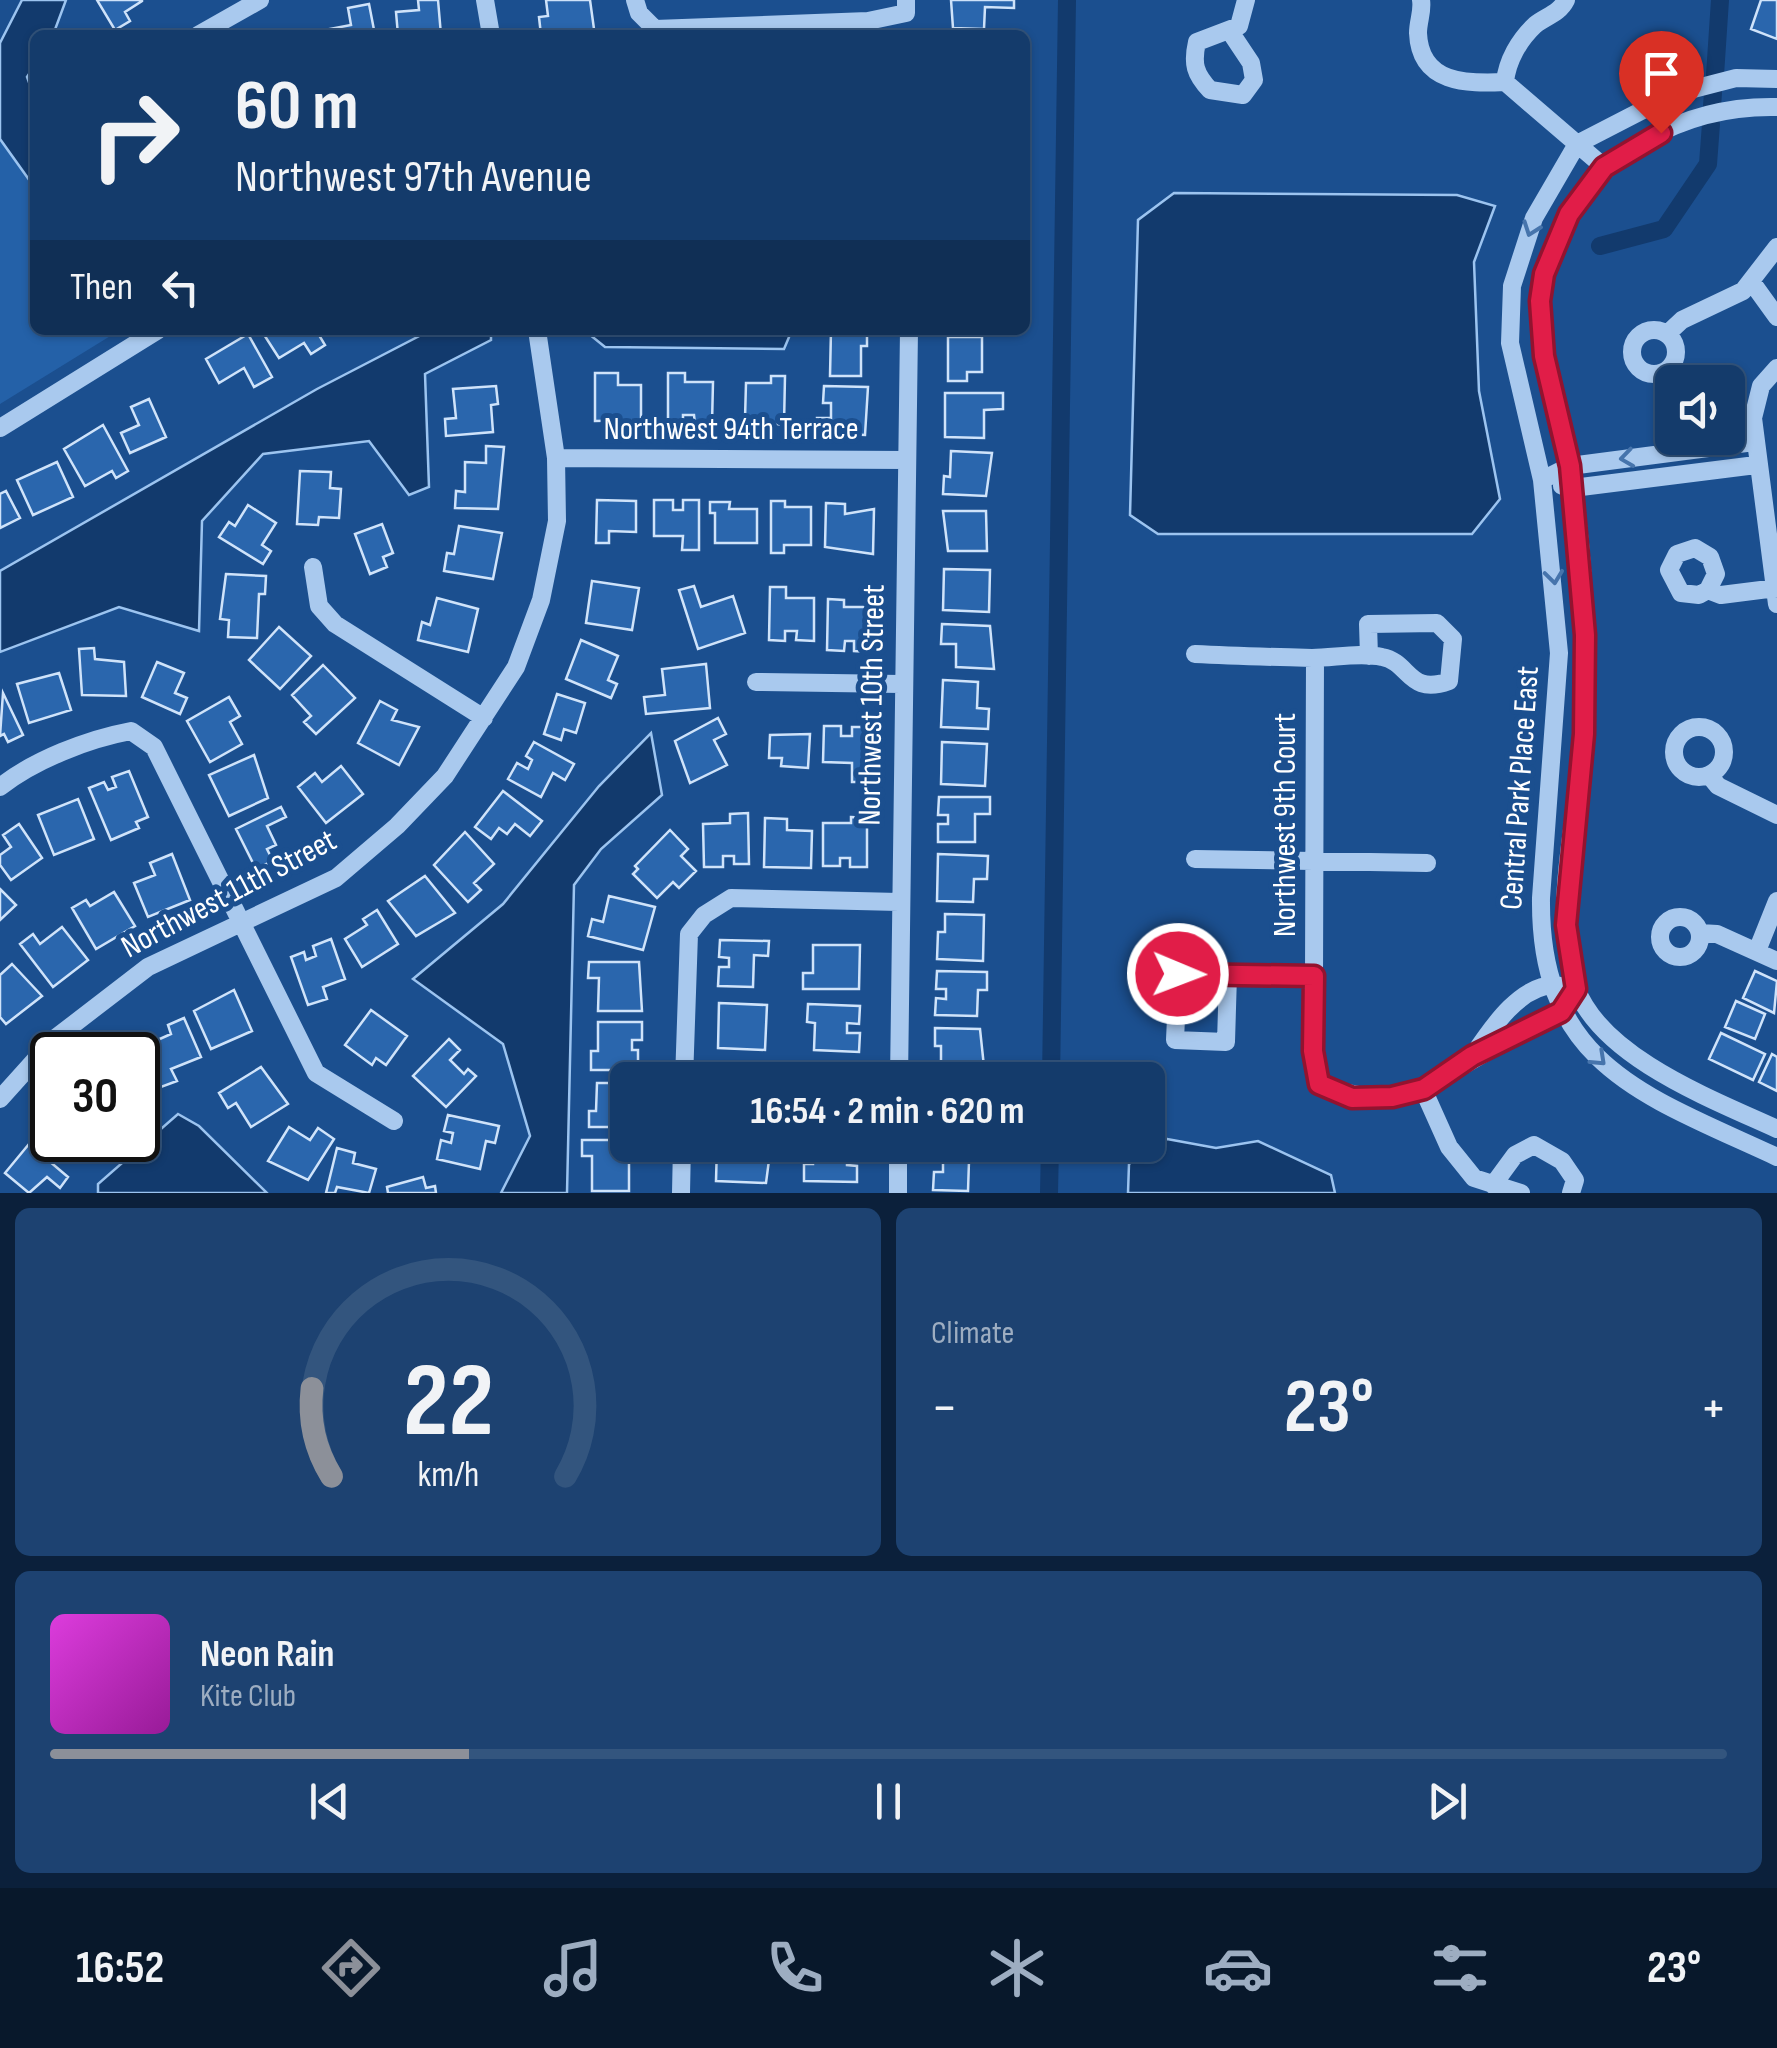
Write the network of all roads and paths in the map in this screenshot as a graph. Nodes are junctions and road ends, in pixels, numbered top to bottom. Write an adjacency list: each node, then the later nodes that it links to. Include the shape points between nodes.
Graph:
1 (260, 0): 8 (street)
2 (485, 0): 9 (street)
3 (1246, 0): 10 (street, via 1239,26)
4 (1421, 0): 12 (street, via 1423,51 1443,78)
5 (1566, 0): 12 (street, via 1513,53)
6 (906, 6): 7 (street, via 868,21 655,29)
7 (637, 7)
8 (207, 30)
9 (490, 30)
10 (1230, 33)
11 (1777, 79): 14 (street, via 1736,78 1674,94)
12 (1505, 82): 14 (street)
13 (1777, 107): 15 (street, Central Park Place East, via 1746,106 1686,121)
14 (1577, 144): 15 (street); 34 (street, Central Park Place East, one-way to 34, via 1534,218 1512,286 1510,344)
15 (1604, 167): 32 (street, Central Park Place East, via 1569,214 1540,301 1544,356)
16 (1777, 247): 17 (street)
17 (1751, 281): 18 (street); 19 (street)
18 (1777, 317)
19 (1666, 334)
20 (150, 335): 24 (street)
21 (537, 335): 29 (street, Northwest 11th Street)
22 (909, 335): 30 (street, Northwest 10th Street)
23 (1777, 368): 25 (street, via 1761,386)
24 (2, 422)
25 (1754, 442): 26 (street); 31 (street)
26 (1745, 443)
27 (1655, 454): 32 (street, one-way to 32)
28 (1671, 455): 33 (street)
29 (556, 458): 30 (street, Northwest 94th Terrace); 44 (street, Northwest 11th Street, via 557,521 541,600 516,667)
30 (907, 460): 43 (street, Northwest 10th Street)
31 (1756, 464): 33 (street); 38 (street)
32 (1570, 466): 34 (street); 35 (street, Central Park Place East)
33 (1674, 474): 35 (street)
34 (1542, 480): 35 (street); 59 (street, Central Park Place East, one-way to 59, via 1559,653 1540,928)
35 (1573, 488): 60 (street, Central Park Place East, via 1585,635 1584,734 1566,925)
36 (313, 567): 44 (street, via 319,606 335,624)
37 (1708, 590): 38 (street)
38 (1776, 594)
39 (1194, 654): 41 (street)
40 (1369, 656): 40 (street, via 1391,659 1407,678 1437,686 1454,670 1453,638 1437,623 1368,624); 41 (street)
41 (1315, 658): 49 (street, Northwest 9th Court)
42 (756, 682): 43 (street)
43 (900, 684): 52 (street, Northwest 10th Street)
44 (484, 718): 53 (street, Northwest 11th Street, via 445,776 336,878)
45 (1709, 775): 47 (street)
46 (0, 788): 53 (street, via 16,775 131,731 154,747)
47 (1777, 816)
48 (1195, 859): 49 (street)
49 (1315, 861): 50 (street); 58 (street, Northwest 9th Court)
50 (1427, 863)
51 (1777, 901): 55 (street)
52 (899, 902): 63 (street, via 731,898 704,915 689,934); 64 (street, Northwest 10th Street)
53 (241, 926): 66 (street, Northwest 11th Street, via 148,967 53,1040); 67 (street, via 316,1074)
54 (1700, 933): 55 (street)
55 (1758, 950): 56 (street)
56 (1777, 960)
57 (1228, 975): 57 (street, Northwest 9th Court, via 1178,974 1175,1040 1226,1042); 58 (street, Northwest 9th Court)
58 (1314, 976): 65 (street, via 1319,1084 1352,1098)
59 (1550, 984): 60 (street); 61 (street, Central Park Place East); 62 (street, via 1498,1020)
60 (1576, 989): 61 (street); 68 (street, Central Park Place East, via 1604,1030 1641,1059)
61 (1561, 1012): 62 (street); 69 (street, Central Park Place East, one-way to 69, via 1591,1053 1624,1081)
62 (1472, 1056): 65 (street)
63 (685, 1062)
64 (898, 1062)
65 (1424, 1089): 72 (street, via 1449,1147 1474,1178)
66 (0, 1099)
67 (394, 1122)
68 (1777, 1129)
69 (1777, 1156)
70 (682, 1162): 73 (street)
71 (898, 1162): 74 (street)
72 (1493, 1185): 75 (street); 76 (street, via 1515,1154 1534,1145 1562,1160 1574,1180)
73 (681, 1193)
74 (898, 1193)
75 (1521, 1193)
76 (1571, 1193)

